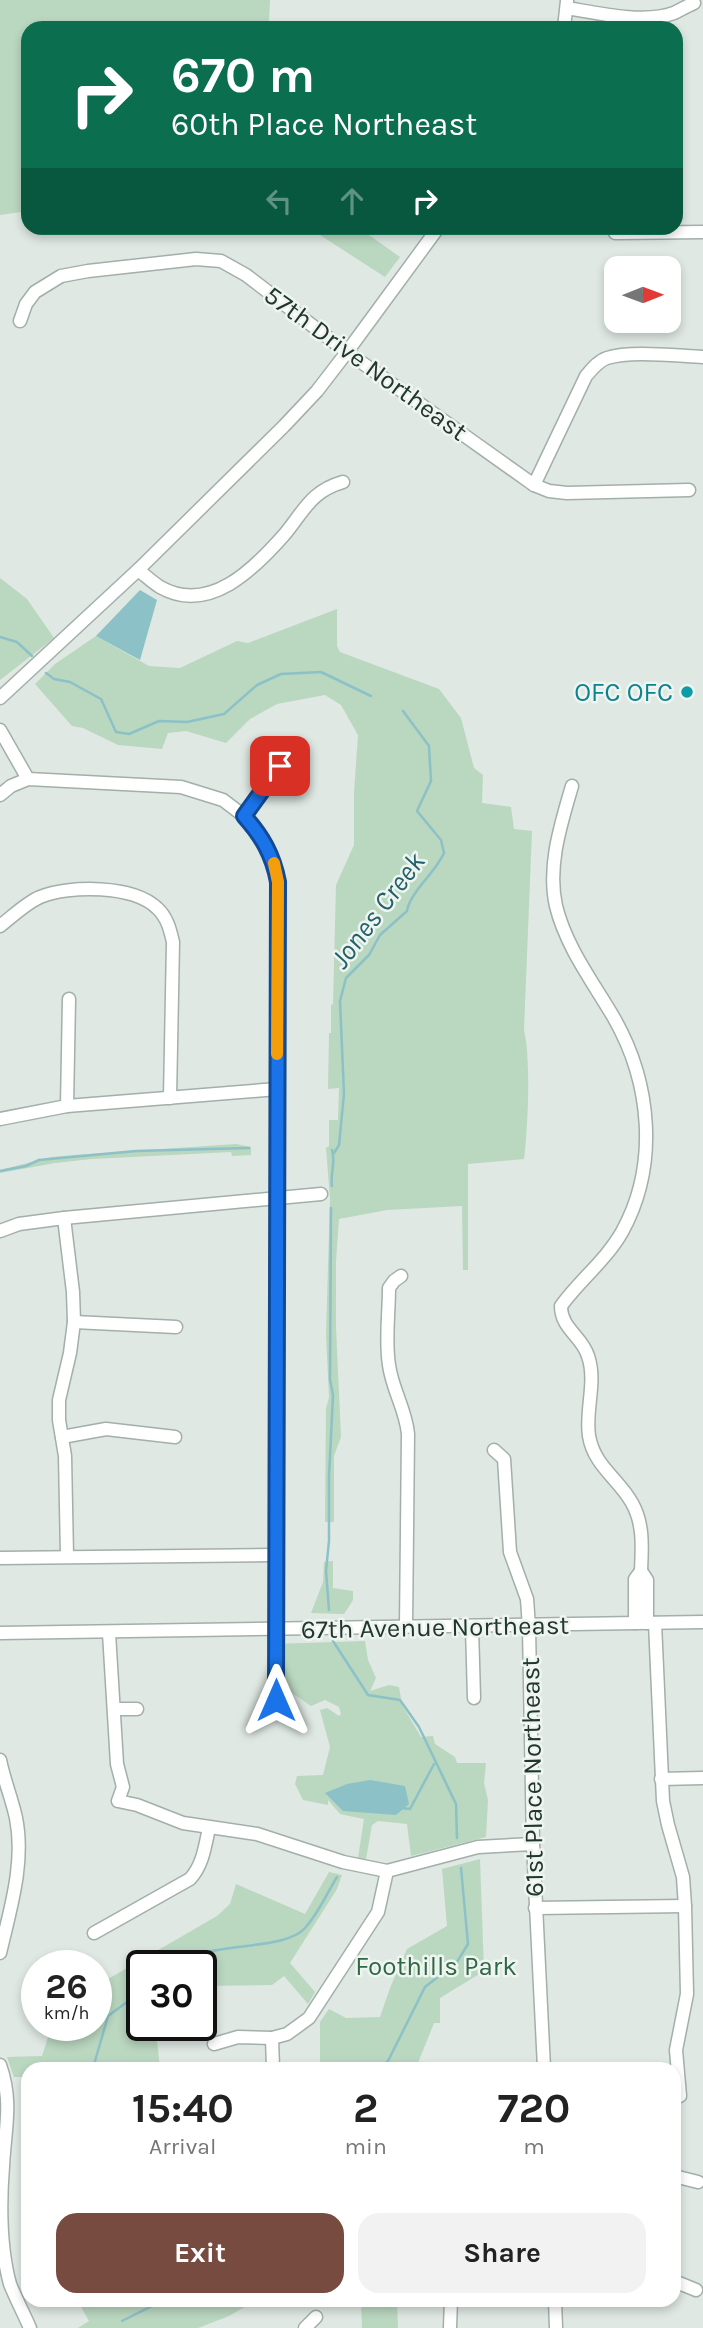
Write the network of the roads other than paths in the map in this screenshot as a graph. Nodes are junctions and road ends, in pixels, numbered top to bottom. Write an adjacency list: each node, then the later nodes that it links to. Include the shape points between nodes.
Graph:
1 (694, 3): 2 (street, via 671,14 646,17 614,16)
2 (567, 4)
3 (683, 232): 4 (street)
4 (703, 232)
5 (433, 235): 7 (street)
6 (20, 321): 7 (street, 57th Drive Northeast, via 26,304 61,276 209,259 246,275)
7 (347, 352): 10 (street, 57th Drive Northeast); 12 (street, via 284,426)
8 (703, 357): 10 (street, via 619,356 596,365 586,376)
9 (343, 482): 12 (street, via 319,491 275,544 242,578 227,586 213,592 174,593)
10 (534, 485): 11 (street, 57th Drive Northeast, via 567,493)
11 (689, 490)
12 (138, 570): 13 (street)
13 (0, 698)
14 (0, 730): 16 (street)
15 (286, 749): 19 (street, via 280,766)
16 (28, 779): 18 (street); 19 (street, via 181,787 223,800)
17 (572, 786): 40 (street, via 553,869 556,907 566,936 628,1044 645,1106 646,1141 640,1182 621,1232 568,1296 561,1317 588,1355 589,1436 596,1458 639,1519 641,1571 647,1580)
18 (0, 795)
19 (244, 816): 22 (street, via 264,841 278,882)
20 (0, 926): 23 (street, via 38,898 70,890 126,892 156,908 170,926 174,961)
21 (69, 999): 24 (street)
22 (277, 1089): 23 (street); 27 (street)
23 (170, 1098): 24 (street)
24 (67, 1106): 25 (street)
25 (0, 1119)
26 (321, 1194): 27 (street)
27 (278, 1197): 28 (street); 36 (street)
28 (64, 1218): 29 (street); 31 (street)
29 (0, 1231)
30 (401, 1276): 41 (street, via 389,1288 388,1350 407,1420)
31 (74, 1322): 32 (street); 33 (street, via 58,1400)
32 (176, 1327)
33 (62, 1437): 34 (street, via 106,1429); 37 (street)
34 (176, 1437)
35 (494, 1450): 43 (street, 61st Place Northeast, via 504,1459 510,1552 527,1599)
36 (275, 1555): 37 (street); 44 (street)
37 (67, 1556): 38 (street)
38 (0, 1558)
39 (703, 1622): 40 (street, 67th Avenue Northeast)
40 (646, 1623): 43 (street, 67th Avenue Northeast); 53 (street)
41 (406, 1627): 42 (street, 67th Avenue Northeast); 44 (street, 67th Avenue Northeast)
42 (472, 1627): 43 (street, 67th Avenue Northeast); 47 (street)
43 (529, 1627): 55 (street, 61st Place Northeast)
44 (276, 1629): 46 (street, 67th Avenue Northeast); 48 (street)
45 (0, 1633): 46 (street, 67th Avenue Northeast)
46 (109, 1633): 49 (street)
47 (474, 1698)
48 (276, 1700)
49 (115, 1709): 50 (street); 54 (street, via 117,1764 123,1787 118,1801)
50 (137, 1709)
51 (0, 1760): 60 (street, via 17,1821 18,1846 17,1874)
52 (703, 1778): 53 (street)
53 (661, 1779): 57 (street)
54 (209, 1828): 56 (street, via 257,1834); 59 (street, via 202,1860 190,1879)
55 (533, 1844): 56 (street, via 478,1847); 58 (street, 61st Place Northeast)
56 (387, 1871): 61 (street, via 378,1912 315,2011 299,2027)
57 (685, 1906): 58 (street); 65 (street, via 687,1994)
58 (535, 1908): 64 (street, 61st Place Northeast)
59 (93, 1933)
60 (1, 1945)
61 (272, 2038): 62 (street, via 237,2037); 63 (street)
62 (214, 2044)
63 (273, 2062)
64 (544, 2062)
65 (677, 2062)
66 (0, 2065): 74 (street, via 9,2110 2,2194 5,2258 10,2283)
67 (681, 2178): 68 (street)
68 (698, 2182)
69 (681, 2284): 70 (street)
70 (696, 2290)
71 (451, 2307): 76 (street)
72 (555, 2307): 77 (street)
73 (316, 2317): 75 (street)
74 (30, 2328)
75 (305, 2328)
76 (450, 2328)
77 (556, 2328)

